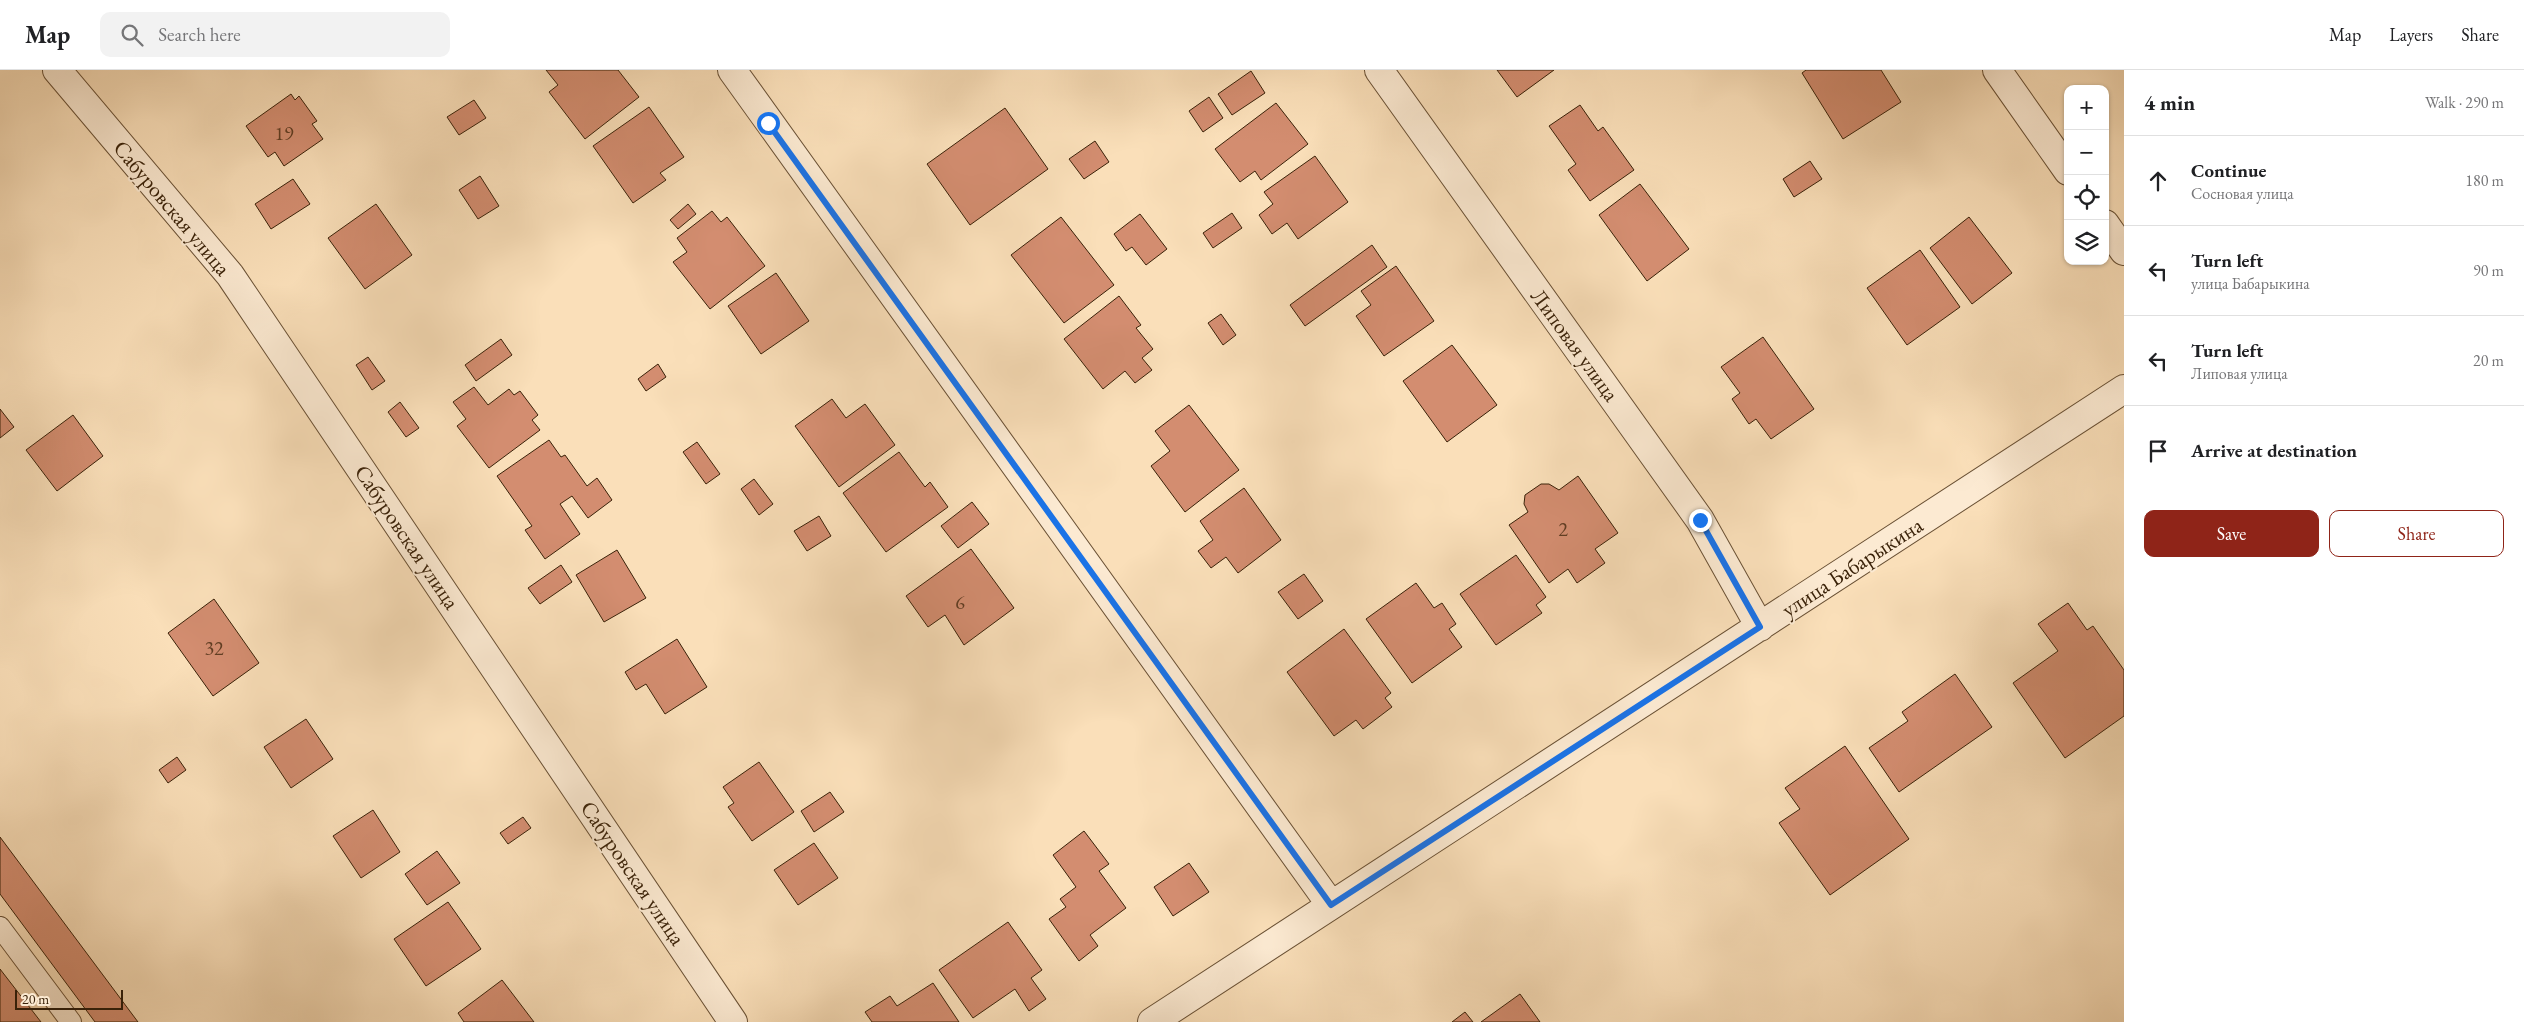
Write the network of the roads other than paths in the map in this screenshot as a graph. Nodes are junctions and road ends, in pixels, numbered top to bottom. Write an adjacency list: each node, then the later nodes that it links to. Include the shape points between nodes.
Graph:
1 (57, 70): 13 (street, Сабуровская улица, via 230,275)
2 (732, 70): 10 (street)
3 (1379, 70): 9 (street, Липовая улица, via 1700,520)
4 (1996, 70): 5 (street)
5 (2064, 165)
6 (2109, 230): 7 (street)
7 (2124, 251)
8 (2124, 389): 9 (street, улица Бабарыкина)
9 (1760, 627): 10 (street, улица Бабарыкина)
10 (1331, 905): 14 (street, улица Бабарыкина)
11 (0, 927): 12 (lane)
12 (71, 1022)
13 (733, 1022)
14 (1152, 1022)

